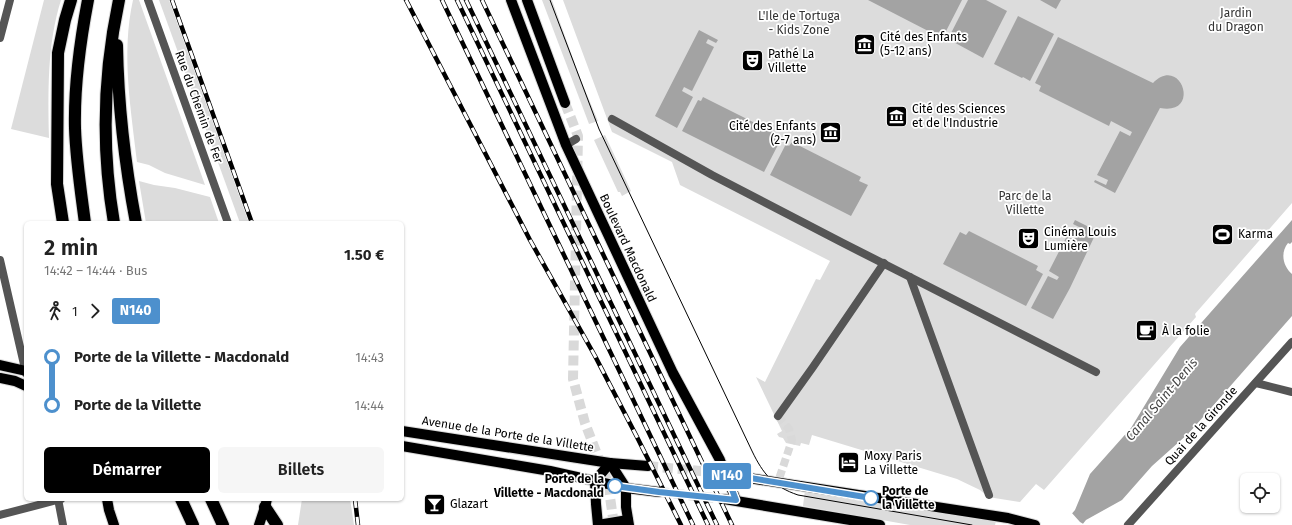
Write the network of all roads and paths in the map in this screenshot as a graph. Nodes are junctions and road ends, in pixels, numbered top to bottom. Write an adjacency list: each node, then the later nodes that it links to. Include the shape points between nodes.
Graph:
1 (10, 0): 8 (street)
2 (71, 0): 14 (highway, via 58,53 57,184)
3 (88, 0): 15 (highway, via 77,70 75,129)
4 (119, 0): 13 (highway, via 117,65); 16 (highway, via 110,48 105,110 105,147)
5 (148, 0): 17 (street, Rue du Chemin de Fer)
6 (511, 0): 12 (main road, Boulevard Macdonald)
7 (527, 0): 9 (main road)
8 (0, 38)
9 (565, 103)
10 (612, 119): 19 (street, via 862,257)
11 (576, 139): 12 (street)
12 (566, 145): 38 (main road, Boulevard Macdonald, via 673,373)
13 (135, 218)
14 (62, 219)
15 (86, 221)
16 (114, 221)
17 (227, 221)
18 (0, 260): 22 (street)
19 (884, 263): 20 (street); 30 (street)
20 (907, 278): 25 (street); 42 (street, via 950,384)
21 (1292, 342): 27 (street, Quai de la Gironde)
22 (24, 362)
23 (4, 366): 24 (main road)
24 (24, 371)
25 (1096, 372)
26 (5, 379): 28 (main road)
27 (1256, 383): 29 (street); 62 (street, Quai de la Gironde)
28 (24, 385)
29 (1292, 392)
30 (778, 416)
31 (404, 431): 33 (main road, Avenue de la Porte de la Villette)
32 (404, 446): 36 (main road)
33 (553, 455): 34 (main road, Avenue de la Porte de la Villette); 36 (main road)
34 (610, 463): 35 (main road, Avenue de la Porte de la Villette); 39 (main road); 40 (main road)
35 (648, 466)
36 (550, 471): 39 (main road)
37 (710, 472): 38 (main road)
38 (726, 474): 44 (main road, Boulevard Macdonald); 61 (main road, via 1008,518)
39 (595, 481): 40 (main road); 59 (main road)
40 (626, 488): 41 (main road); 52 (main road)
41 (659, 492)
42 (989, 495)
43 (724, 499): 44 (main road)
44 (736, 500): 60 (main road)
45 (52, 501): 51 (street)
46 (59, 501): 53 (street)
47 (107, 501): 54 (main road)
48 (182, 501): 55 (highway)
49 (212, 501): 56 (highway)
50 (266, 503): 57 (main road); 58 (highway)
51 (0, 515)
52 (628, 523): 59 (main road)
53 (63, 525)
54 (114, 525)
55 (193, 525)
56 (223, 525)
57 (259, 525)
58 (277, 525)
59 (598, 525)
60 (880, 525)
61 (1035, 525)
62 (1128, 525)

